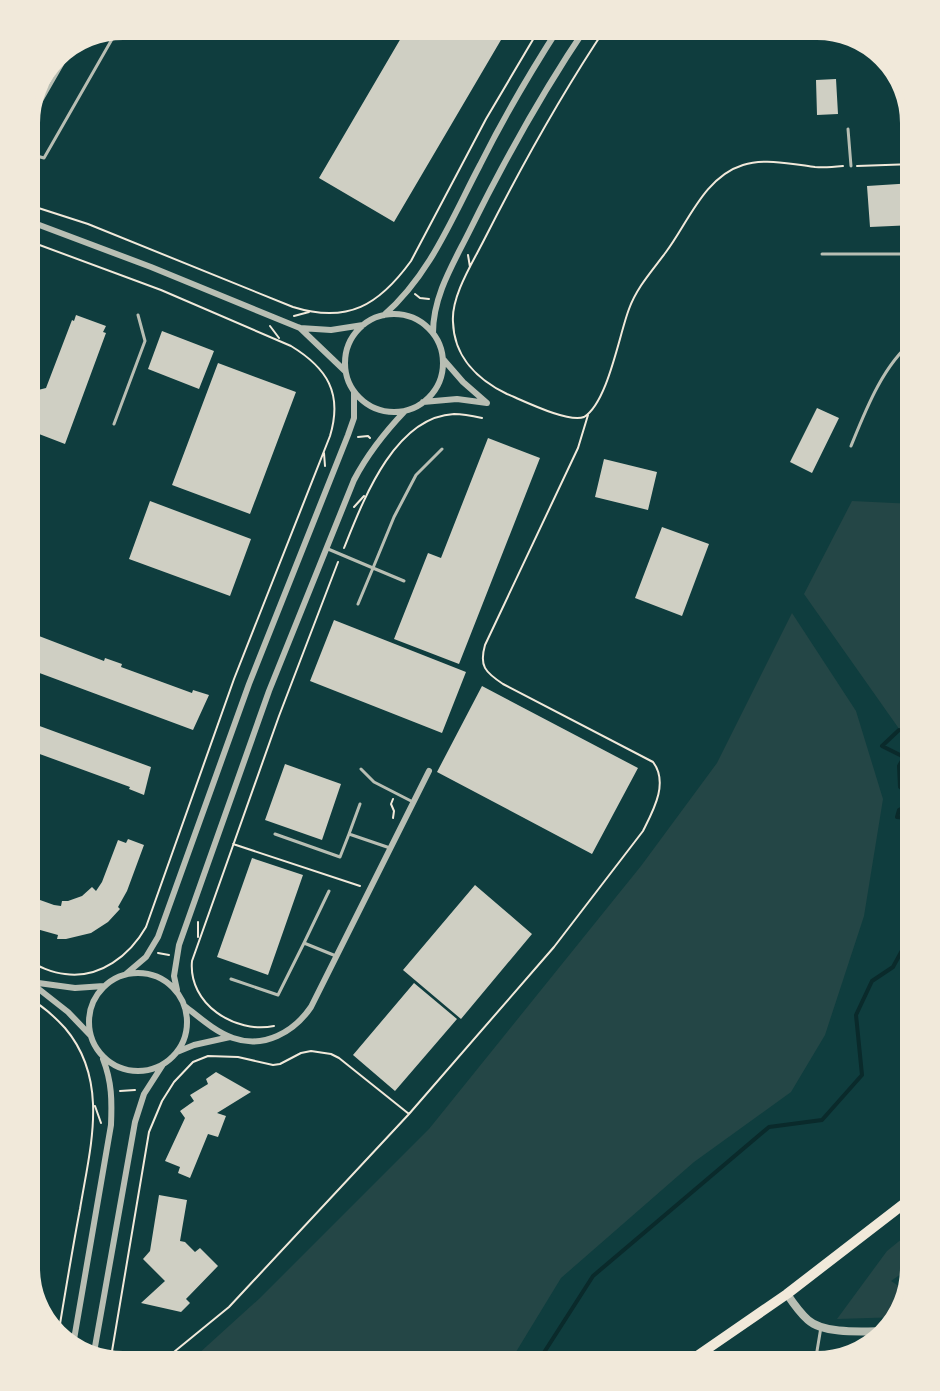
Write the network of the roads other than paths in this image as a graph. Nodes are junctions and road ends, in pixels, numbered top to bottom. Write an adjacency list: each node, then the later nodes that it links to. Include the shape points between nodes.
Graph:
1 (554, 36): 13 (street, via 492,141 431,258 410,290)
2 (581, 36): 16 (street, via 512,150 465,240 437,301)
3 (113, 37): 7 (lane, via 44,158)
4 (67, 57): 5 (lane)
5 (38, 108)
6 (848, 129): 8 (lane)
7 (36, 156)
8 (851, 166)
9 (36, 224): 15 (street)
10 (822, 254): 11 (lane)
11 (904, 254)
12 (138, 315): 23 (lane, via 145,340)
13 (384, 315): 14 (street); 16 (street, via 415,319)
14 (363, 325): 15 (street, via 331,330); 19 (street, via 346,350)
15 (300, 328): 19 (street)
16 (433, 333): 18 (street)
17 (904, 349): 24 (lane, via 867,406)
18 (442, 358): 21 (street, via 440,378); 21 (street, via 487,403 457,399)
19 (345, 371): 20 (street)
20 (354, 393): 22 (street, via 383,411); 40 (street, via 354,418 348,435 253,674 166,915 151,949)
21 (423, 402): 22 (street)
22 (405, 411): 26 (street, via 377,443 354,480)
23 (114, 424)
24 (851, 446)
25 (442, 449): 27 (lane, via 416,475)
26 (326, 549): 27 (lane); 45 (street, via 269,691 186,925 174,976)
27 (373, 568): 28 (lane); 29 (lane)
28 (404, 580)
29 (358, 604)
30 (361, 769): 32 (lane, via 374,782)
31 (429, 771): 32 (street)
32 (413, 802): 36 (street)
33 (360, 804): 35 (lane)
34 (275, 834): 35 (lane, via 340,857)
35 (349, 834): 36 (lane)
36 (390, 848): 39 (street)
37 (329, 891): 38 (lane)
38 (304, 943): 39 (lane); 41 (lane, via 278,995)
39 (336, 956): 48 (street, via 311,1007 298,1023 265,1040)
40 (126, 974): 44 (street); 45 (street, via 152,974)
41 (231, 979)
42 (36, 981): 44 (street, via 75,988)
43 (36, 986): 47 (street, via 68,1011)
44 (104, 987): 47 (street, via 93,1004)
45 (177, 990): 46 (street)
46 (186, 1006): 48 (street); 49 (street, via 186,1036)
47 (90, 1035): 50 (street)
48 (231, 1037): 49 (street)
49 (177, 1052): 51 (street)
50 (102, 1057): 51 (street, via 129,1070 145,1071); 58 (street, via 112,1092 111,1125)
51 (164, 1065): 59 (street, via 144,1094 131,1138)
52 (904, 1204): 53 (main road)
53 (787, 1294): 54 (street, via 809,1321); 60 (main road)
54 (821, 1327): 55 (street); 61 (lane)
55 (873, 1331): 56 (street); 57 (street)
56 (878, 1331)
57 (872, 1335)
58 (74, 1340)
59 (94, 1350)
60 (699, 1355)
61 (816, 1355)

